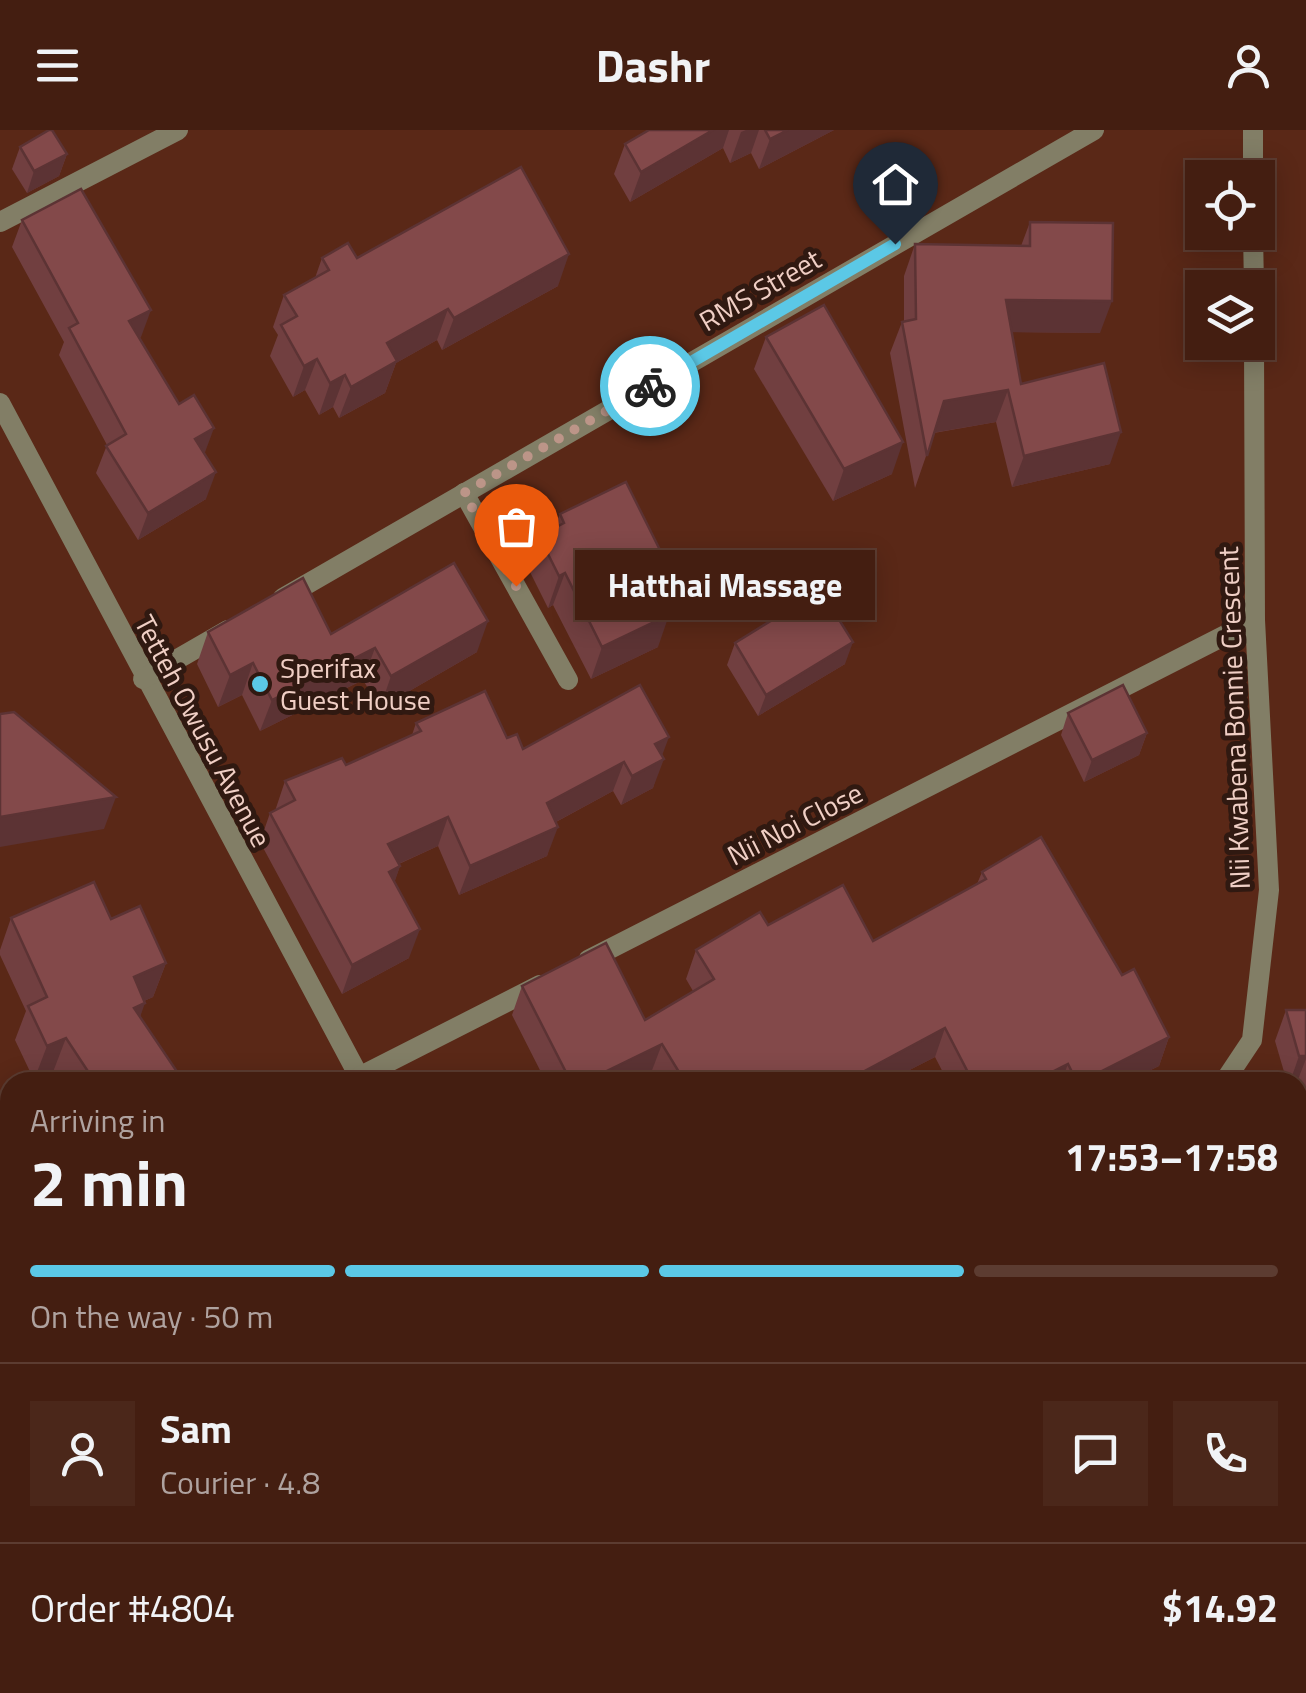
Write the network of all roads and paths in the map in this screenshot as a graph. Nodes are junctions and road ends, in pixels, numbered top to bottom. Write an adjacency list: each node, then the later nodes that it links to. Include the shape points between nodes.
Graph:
1 (178, 130): 5 (street)
2 (1094, 130): 8 (street, RMS Street)
3 (1253, 130): 4 (street)
4 (1253, 160)
5 (0, 222)
6 (1254, 360): 9 (street, Nii Kwabena Bonnie Crescent)
7 (0, 403): 10 (street, Tetteh Owusu Avenue)
8 (464, 493): 10 (street, RMS Street); 11 (street)
9 (1256, 620): 13 (street, Nii Noi Close); 14 (street, Nii Kwabena Bonnie Crescent, via 1269,890 1252,1040)
10 (143, 679): 12 (street, Tetteh Owusu Avenue)
11 (568, 680)
12 (356, 1072)
13 (375, 1072)
14 (1231, 1072)

